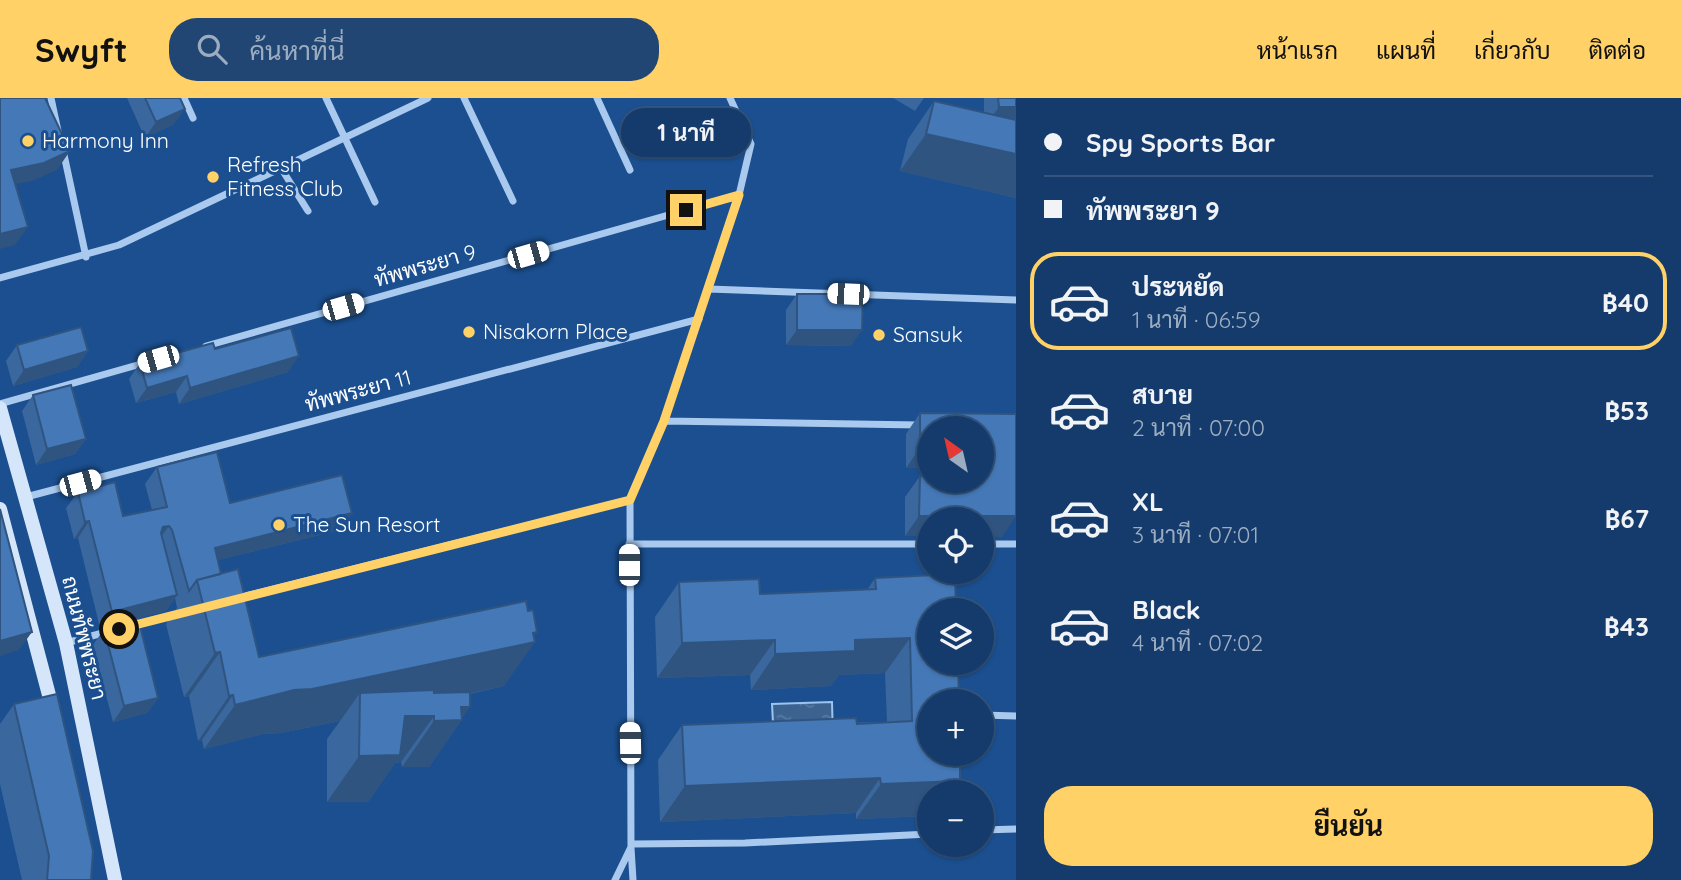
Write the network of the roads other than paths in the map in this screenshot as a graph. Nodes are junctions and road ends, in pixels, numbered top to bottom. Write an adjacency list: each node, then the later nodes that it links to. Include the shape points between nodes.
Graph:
1 (51, 98): 16 (street)
2 (184, 98): 8 (street)
3 (326, 98): 9 (street)
4 (428, 98): 9 (street)
5 (464, 98): 13 (street)
6 (597, 98): 11 (street)
7 (730, 98): 12 (street, via 751,144)
8 (193, 118)
9 (343, 136): 10 (street); 14 (street)
10 (281, 168): 15 (street); 16 (street, via 119,246)
11 (630, 170)
12 (739, 195): 18 (street); 21 (street, ทัพพระยา 9)
13 (513, 201)
14 (375, 202)
15 (308, 211)
16 (86, 257): 17 (street)
17 (0, 278)
18 (709, 289): 19 (street); 20 (street)
19 (1016, 300)
20 (699, 319): 24 (street); 26 (street, ทัพพระยา 11)
21 (202, 347)
22 (161, 358): 23 (street)
23 (0, 406): 26 (main road, ถนนทัพพระยา)
24 (664, 421): 25 (street); 27 (street)
25 (917, 425)
26 (26, 497): 37 (main road, ถนนทัพพระยา)
27 (630, 500): 29 (street); 34 (street)
28 (0, 509): 40 (main road)
29 (629, 544): 30 (street); 44 (street)
30 (917, 544)
31 (994, 544): 32 (street)
32 (1016, 544)
33 (169, 601): 36 (street)
34 (224, 602)
35 (186, 612): 36 (street)
36 (173, 615): 37 (street)
37 (66, 643): 45 (main road, ถนนทัพพระยา)
38 (994, 715): 39 (street)
39 (1016, 716)
40 (54, 726)
41 (1016, 829): 42 (street)
42 (994, 830)
43 (917, 835): 44 (street)
44 (631, 845): 46 (street); 47 (street)
45 (115, 880)
46 (615, 880)
47 (633, 880)

